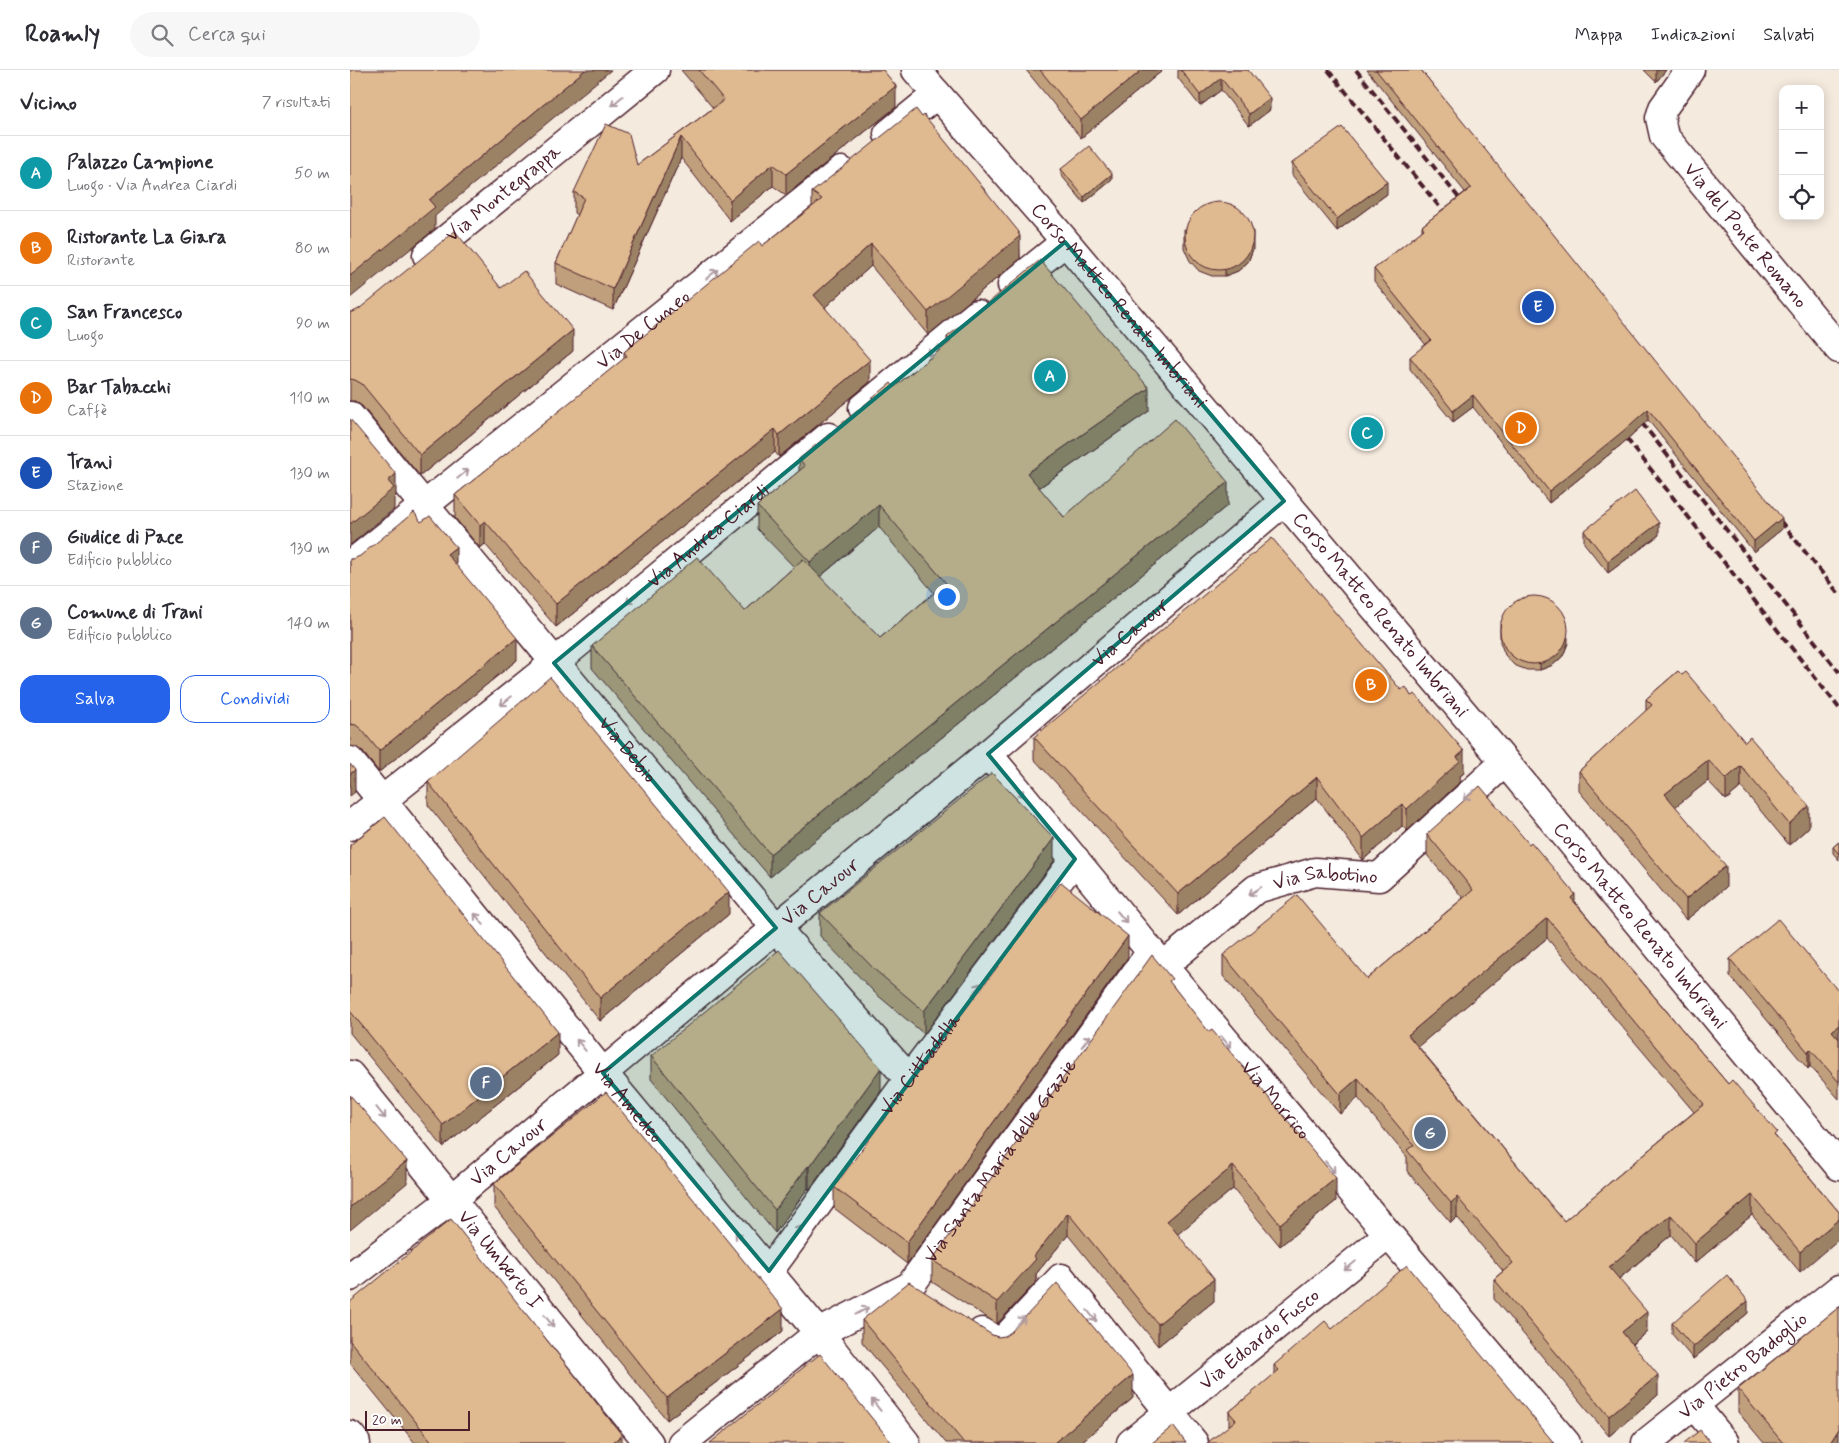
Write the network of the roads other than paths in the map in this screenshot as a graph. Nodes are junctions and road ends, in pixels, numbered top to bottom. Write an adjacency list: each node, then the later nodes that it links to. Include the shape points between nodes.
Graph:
1 (655, 70): 6 (street, Via Montegrappa, one-way to 6)
2 (916, 70): 4 (street, Corso Matteo Renato Imbriani)
3 (1690, 70): 7 (street, Via del Ponte Romano, via 1663,108 1660,118 1664,136)
4 (937, 94): 5 (street, Corso Matteo Renato Imbriani); 10 (street, Via De Cuneo, one-way to 4)
5 (1065, 242): 9 (street, Corso Matteo Renato Imbriani); 12 (street, Via Andrea Ciardi, one-way to 12)
6 (411, 268)
7 (1839, 349)
8 (350, 416): 10 (street, Via Bebio)
9 (1284, 501): 13 (street, Via Cavour); 15 (street, Corso Matteo Renato Imbriani)
10 (425, 505): 11 (street, Via De Cuneo); 12 (street, Via Bebio)
11 (350, 565)
12 (554, 663): 16 (street, Via Andrea Ciardi, one-way to 16); 19 (street, Via Bebio)
13 (988, 754): 18 (street, Via Morrico, one-way to 18); 19 (street, Via Cavour)
14 (350, 760): 16 (street, Via Amedeo)
15 (1505, 762): 20 (street, Via Sabotino, one-way to 20, via 1379,878 1315,872 1256,888); 24 (street, Corso Matteo Renato Imbriani)
16 (383, 799): 17 (street, Via Andrea Ciardi); 21 (street, Via Amedeo, one-way to 16)
17 (350, 826)
18 (1075, 859): 20 (street, Via Morrico, one-way to 20); 23 (street, Via Cittadella, one-way to 18)
19 (776, 928): 21 (street, Via Cavour); 23 (street, Via Bebio)
20 (1157, 959): 26 (street, Via Morrico, one-way to 26); 29 (street, Via Santa Maria delle Grazie, one-way to 20)
21 (603, 1073): 25 (street, Via Cavour); 27 (street, Via Amedeo, one-way to 21)
22 (350, 1075): 25 (street, Via Umberto I, one-way to 25)
23 (909, 1079): 27 (street, Via Cittadella, one-way to 23)
24 (1839, 1166)
25 (451, 1200): 28 (street, Via Cavour); 38 (street, Via Umberto I, one-way to 38)
26 (1388, 1236): 35 (street, Via Edoardo Fusco, one-way to 35); 43 (street, Via Morrico)
27 (769, 1271): 33 (street, Via Amedeo)
28 (350, 1277)
29 (910, 1286): 31 (street); 33 (street, Via Santa Maria delle Grazie, one-way to 29)
30 (1839, 1289): 34 (street, Via Pietro Badoglio)
31 (935, 1302)
32 (959, 1317): 35 (street, one-way to 35, via 1000,1344 1061,1278)
33 (819, 1333): 39 (street, Via Santa Maria delle Grazie); 40 (street, Via Amedeo, one-way to 33)
34 (1694, 1405): 44 (street, Via Pietro Badoglio); 45 (street)
35 (1170, 1412): 41 (street, Via Edoardo Fusco); 42 (street)
36 (350, 1435): 37 (street)
37 (356, 1443)
38 (649, 1443)
39 (682, 1443)
40 (906, 1443)
41 (1131, 1443)
42 (1194, 1443)
43 (1566, 1443)
44 (1646, 1443)
45 (1725, 1443)

